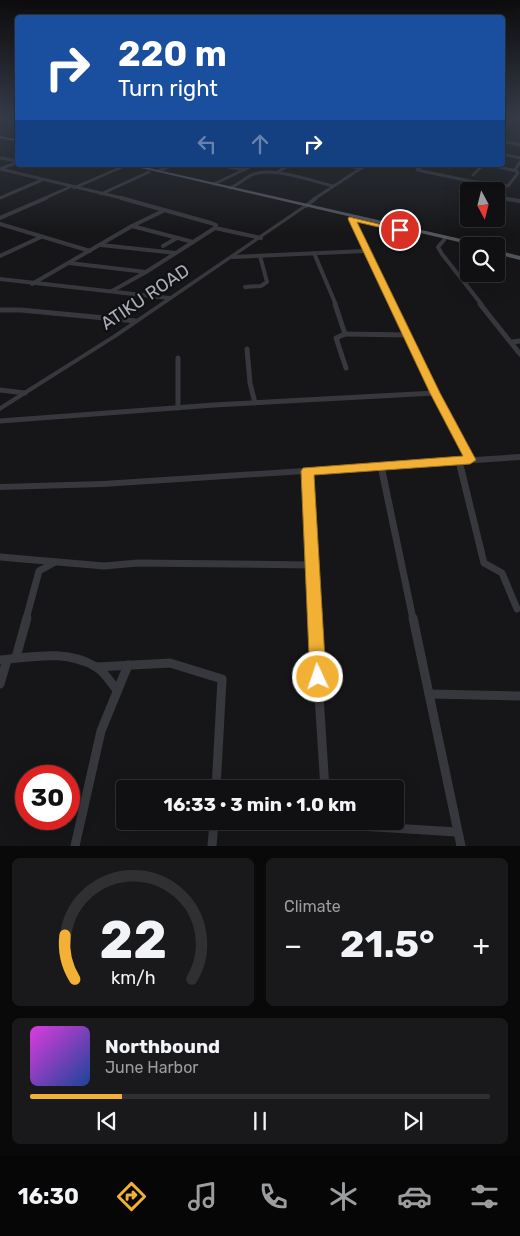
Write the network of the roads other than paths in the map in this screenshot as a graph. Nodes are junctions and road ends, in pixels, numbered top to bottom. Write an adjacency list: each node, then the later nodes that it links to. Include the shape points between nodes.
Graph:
1 (0, 158): 2 (street)
2 (15, 160)
3 (15, 162): 17 (street)
4 (520, 162): 19 (street)
5 (120, 167): 28 (street)
6 (132, 167): 21 (main road)
7 (136, 167): 20 (main road)
8 (168, 167): 20 (street)
9 (228, 167): 18 (street)
10 (250, 167): 18 (street)
11 (286, 167): 23 (street)
12 (354, 167): 16 (street)
13 (421, 167): 19 (street, via 417,170 508,186 518,173)
14 (481, 167): 24 (street)
15 (500, 167): 19 (street)
16 (360, 168): 27 (street)
17 (0, 169): 25 (street)
18 (245, 170): 26 (street)
19 (515, 170): 22 (street)
20 (158, 171): 26 (main road)
21 (149, 172): 30 (street); 34 (main road)
22 (520, 172)
23 (276, 173): 27 (street); 29 (street, via 254,174)
24 (473, 175)
25 (42, 180): 28 (street); 31 (street)
26 (214, 184): 29 (main road)
27 (333, 186): 34 (street)
28 (72, 188): 30 (street); 36 (street)
29 (230, 188): 34 (main road)
30 (100, 194): 35 (street)
31 (0, 198)
32 (505, 198): 33 (street)
33 (520, 201)
34 (305, 207): 37 (main road); 43 (street, ATIKU ROAD); 45 (main road)
35 (165, 210): 39 (street); 40 (street, via 216,225)
36 (0, 218)
37 (352, 219): 44 (main road); 51 (street)
38 (1, 226): 41 (street)
39 (132, 226): 42 (street); 48 (street)
40 (215, 228): 43 (street); 46 (street)
41 (41, 237): 50 (street); 55 (street)
42 (177, 238): 46 (street); 49 (street)
43 (261, 238): 58 (street, ATIKU ROAD)
44 (444, 240): 47 (main road); 71 (street, via 438,247 442,254)
45 (460, 241)
46 (193, 242): 52 (street)
47 (460, 244)
48 (101, 245): 50 (street); 52 (street)
49 (163, 246)
50 (90, 251): 59 (street)
51 (366, 251): 53 (street); 69 (street)
52 (176, 253): 60 (street)
53 (314, 253): 56 (street); 68 (street)
54 (505, 253): 57 (main road)
55 (0, 256)
56 (260, 256): 58 (street); 63 (street, via 267,282 261,286)
57 (520, 256)
58 (232, 257): 65 (street, ATIKU ROAD)
59 (69, 263): 60 (street); 62 (street)
60 (146, 272): 64 (street)
61 (0, 278): 62 (street)
62 (32, 284): 64 (street)
63 (245, 287)
64 (112, 291): 65 (street)
65 (169, 298): 67 (street, ATIKU ROAD)
66 (0, 310): 67 (street)
67 (136, 321): 77 (street, ATIKU ROAD)
68 (346, 334): 69 (street); 75 (street, via 336,338)
69 (408, 335): 78 (street)
70 (520, 341): 71 (street)
71 (512, 342): 73 (street)
72 (248, 349): 79 (street)
73 (520, 354)
74 (178, 358): 80 (street)
75 (346, 368)
76 (0, 390): 77 (street)
77 (25, 393): 81 (street, ATIKU ROAD)
78 (435, 393): 79 (street); 84 (street)
79 (255, 403): 80 (street)
80 (178, 408): 82 (street)
81 (0, 409)
82 (0, 421)
83 (519, 459): 84 (street)
84 (470, 460): 85 (street)
85 (459, 461): 86 (street); 94 (street, via 484,563 502,572)
86 (381, 466): 87 (street); 101 (street)
87 (308, 471): 88 (street); 92 (street)
88 (0, 487)
89 (0, 557): 90 (street)
90 (32, 560): 91 (street); 93 (street)
91 (56, 561): 92 (street, via 104,566 138,563); 93 (street)
92 (311, 565): 104 (street)
93 (39, 571): 95 (street)
94 (517, 608)
95 (16, 658): 96 (street); 98 (street, via 60,655)
96 (4, 660): 99 (street)
97 (128, 665): 98 (street); 100 (street); 103 (street, via 170,663 222,679)
98 (97, 667): 100 (street)
99 (0, 684)
100 (116, 690): 108 (street, via 101,731)
101 (429, 694): 102 (street); 107 (street)
102 (520, 696)
103 (216, 780)
104 (324, 780)
105 (404, 828): 107 (street)
106 (213, 830): 109 (street)
107 (457, 832): 110 (street)
108 (76, 846)
109 (212, 846)
110 (461, 846)

